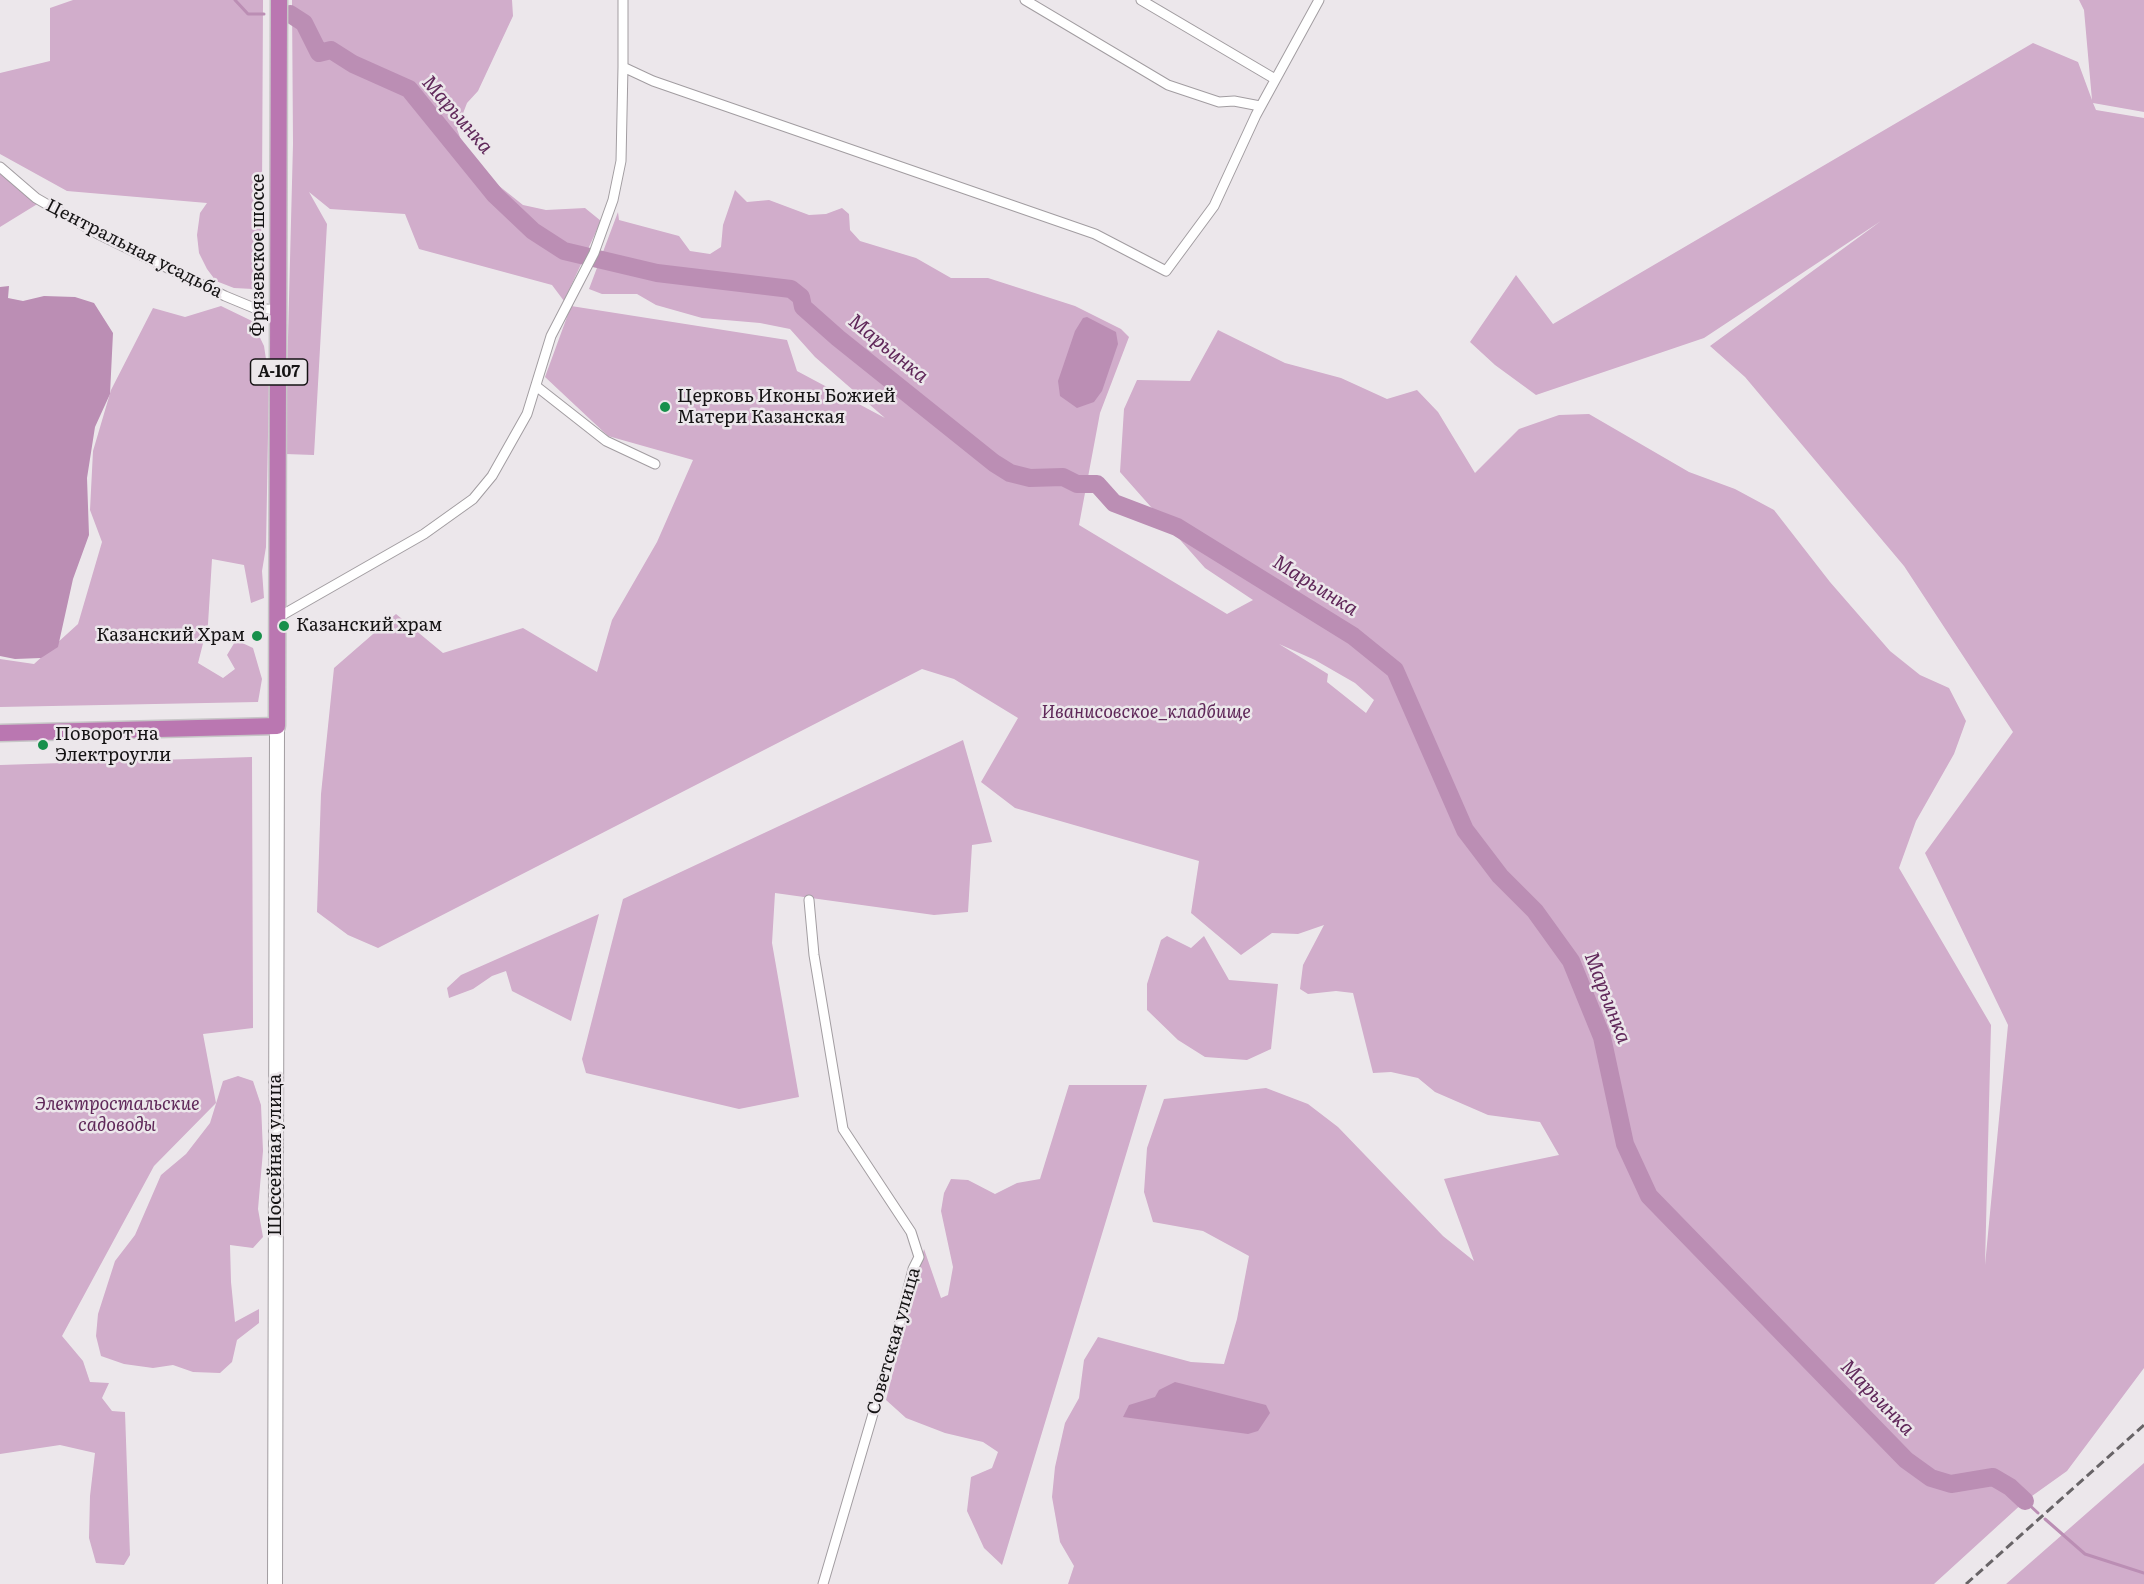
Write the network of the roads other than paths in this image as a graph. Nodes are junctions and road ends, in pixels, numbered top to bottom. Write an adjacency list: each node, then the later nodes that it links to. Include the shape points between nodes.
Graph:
1 (279, 0): 10 (highway, Фрязевское шоссе / А-107)
2 (623, 0): 6 (street)
3 (1025, 0): 8 (street, via 1168,86 1219,102)
4 (1141, 0): 7 (street)
5 (1319, 0): 7 (street)
6 (623, 67): 8 (street, via 653,81 1095,234 1166,271 1214,206); 11 (street, via 621,161 613,200 590,263 551,336)
7 (1275, 79): 8 (street)
8 (1260, 106)
9 (0, 167): 10 (street, Центральная усадьба, via 36,198 98,234 225,296 254,308)
10 (279, 310): 13 (highway, Фрязевское шоссе / А-107)
11 (536, 386): 12 (street, via 606,441); 13 (street, via 510,447 473,499 424,534)
12 (655, 464)
13 (277, 618): 14 (highway, Фрязевское шоссе / А-107)
14 (277, 726): 15 (highway); 17 (street, Шоссейная улица)
15 (0, 733)
16 (809, 900): 18 (street, Советская улица, via 814,955 843,1129 910,1232 919,1257)
17 (274, 1584)
18 (823, 1584)

